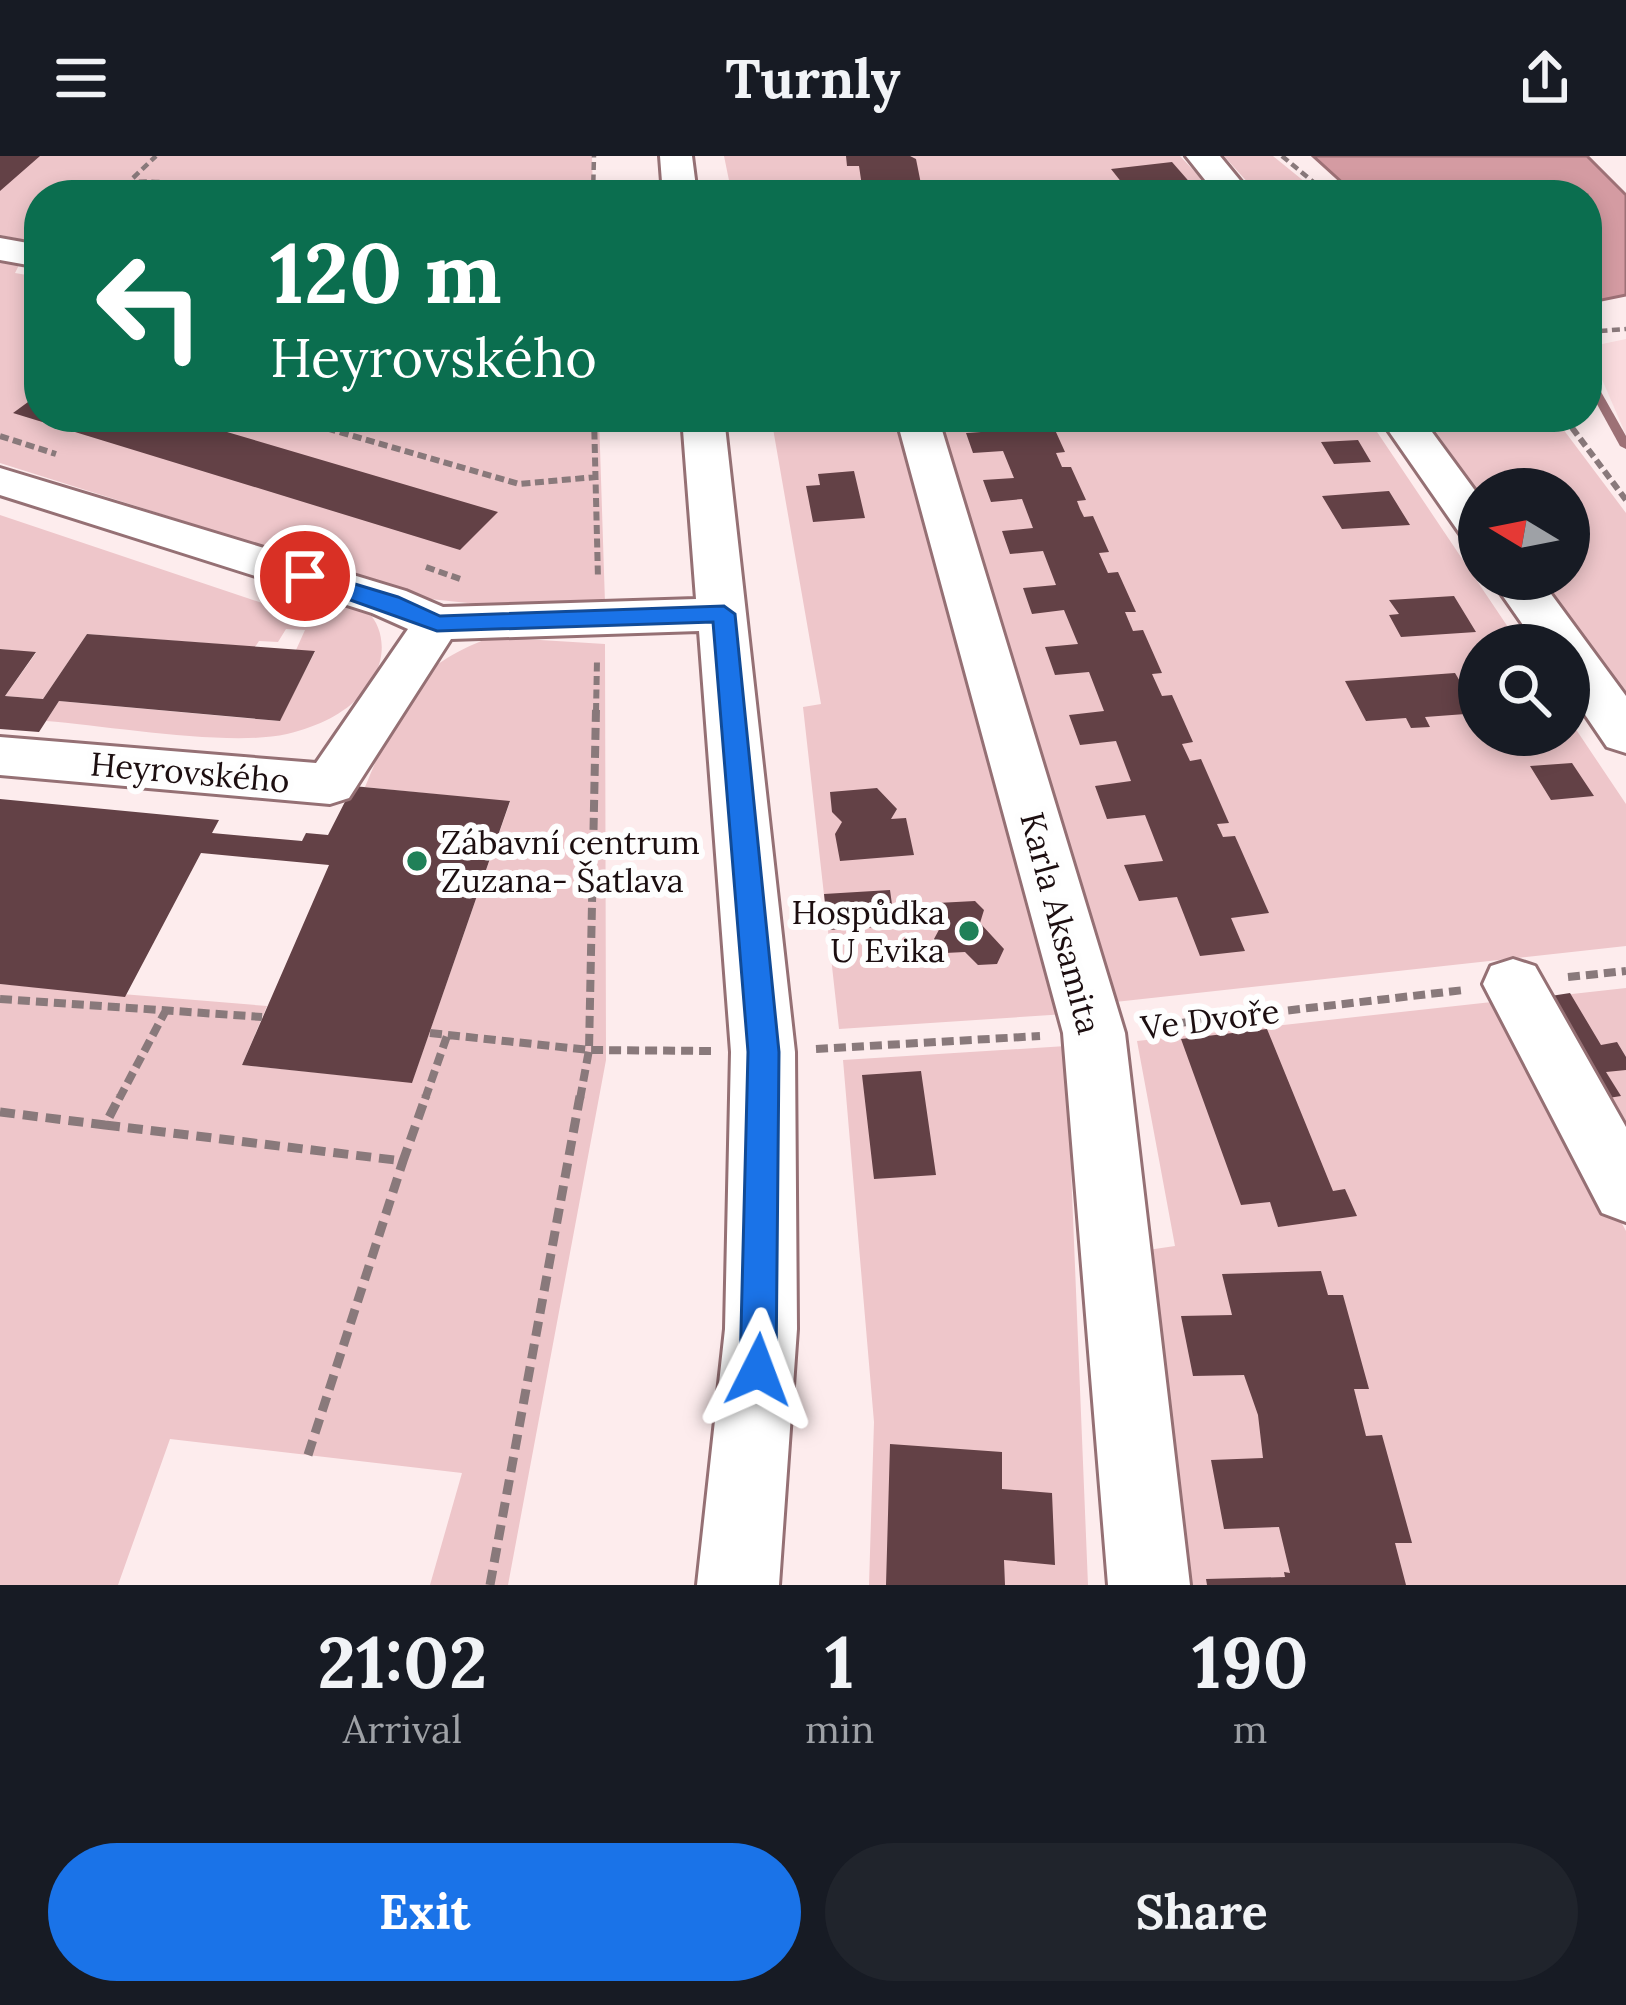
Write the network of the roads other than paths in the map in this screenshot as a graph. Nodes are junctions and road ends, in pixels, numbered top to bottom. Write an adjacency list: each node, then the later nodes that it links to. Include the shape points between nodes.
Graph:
1 (1202, 156): 2 (street)
2 (1222, 180)
3 (706, 432): 8 (street)
4 (921, 432): 16 (street, Karla Aksamita, via 1094,1033)
5 (1411, 432): 7 (street)
6 (0, 481): 9 (street)
7 (1458, 498)
8 (724, 614): 9 (street); 15 (street, via 764,1052 761,1328)
9 (437, 623): 12 (street, Heyrovského, via 330,784)
10 (1590, 683): 11 (street)
11 (1626, 734)
12 (0, 756)
13 (1513, 984): 14 (street)
14 (1626, 1191)
15 (738, 1585)
16 (1149, 1585)

